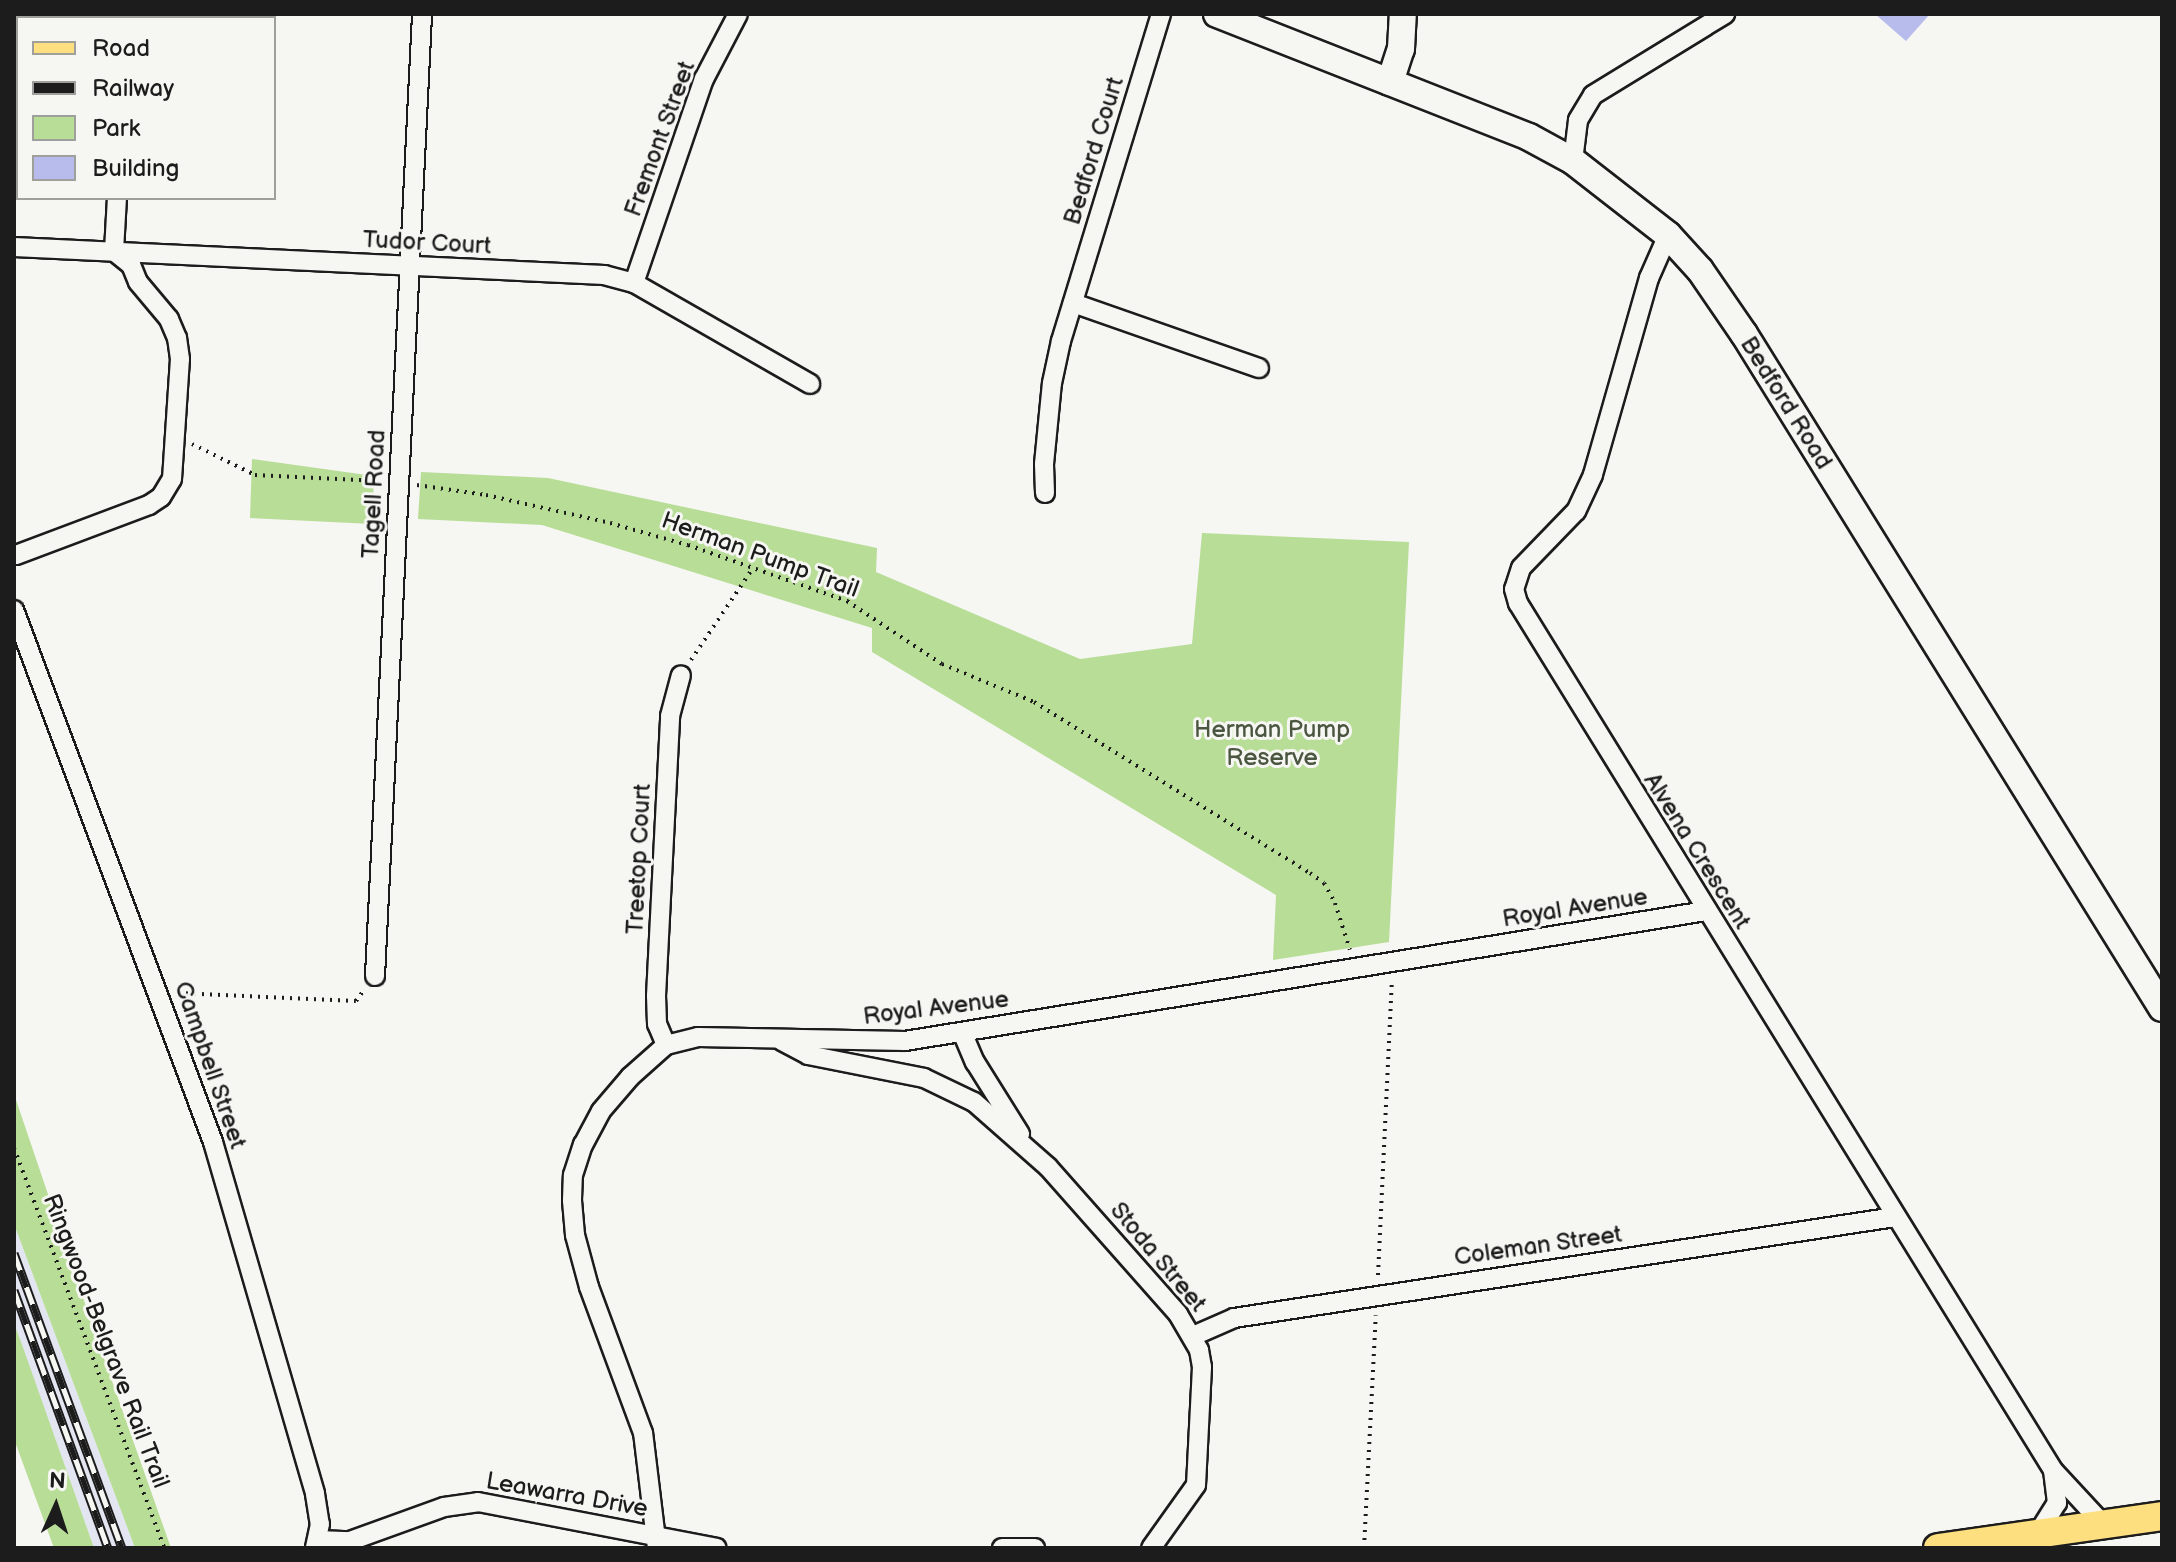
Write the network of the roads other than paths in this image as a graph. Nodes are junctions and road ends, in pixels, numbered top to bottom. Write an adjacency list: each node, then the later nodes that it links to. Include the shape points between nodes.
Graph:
1 (422, 14): 13 (street, Tagell Road)
2 (738, 14): 14 (street, Fremont Street, via 704,79)
3 (1161, 14): 15 (street, Bedford Court)
4 (1217, 14): 7 (main road, Bedford Road)
5 (1403, 14): 7 (main road, via 1401,49)
6 (1725, 14): 8 (street, via 1593,95 1578,120)
7 (1390, 82): 8 (main road, Bedford Road, via 1529,137)
8 (1573, 161): 10 (main road, Bedford Road)
9 (117, 200): 12 (street)
10 (1668, 235): 22 (street, Alvena Crescent, via 1649,278 1593,475 1576,511 1521,568 1514,589 1528,624); 24 (main road, Bedford Road, via 1700,270 1744,334)
11 (14, 247): 12 (street, Tudor Court)
12 (114, 251): 13 (street, Tudor Court); 19 (street, via 131,265 177,338 172,479 149,505)
13 (410, 267): 14 (street, Tudor Court, via 604,275); 23 (street, Tagell Road)
14 (634, 283): 17 (street, Tudor Court)
15 (1073, 303): 16 (street); 18 (street, Bedford Court, via 1052,383)
16 (1259, 368)
17 (810, 384)
18 (1045, 493)
19 (15, 559)
20 (14, 610): 36 (street, Campbell Street, via 213,1142 315,1494 320,1524)
21 (681, 675): 27 (street, Treetop Court, via 670,716 656,996 657,1024)
22 (1706, 911): 25 (street, Royal Avenue); 29 (street, Alvena Crescent)
23 (375, 976)
24 (2162, 1008)
25 (962, 1032): 26 (street, Royal Avenue, via 880,1042); 28 (street, Stoda Street)
26 (779, 1039): 27 (street, Royal Avenue, via 698,1037); 28 (street, Stoda Street, via 808,1055 924,1078 974,1102)
27 (666, 1045): 35 (street, via 601,1111 578,1160 572,1200 589,1287 643,1433)
28 (1028, 1147): 30 (street, Stoda Street)
29 (1895, 1217): 30 (street, Coleman Street, via 1249,1315 1216,1323); 31 (street, Alvena Crescent)
30 (1193, 1336): 40 (street, Stoda Street, via 1202,1382 1196,1485)
31 (2053, 1470): 33 (street, Alvena Crescent); 34 (street, via 2057,1503)
32 (2162, 1516): 33 (main road)
33 (2103, 1524): 34 (main road)
34 (2038, 1533): 41 (main road)
35 (657, 1542): 36 (street, Leawarra Drive, via 478,1502 444,1507 350,1541); 37 (street, Leawarra Drive)
36 (316, 1544)
37 (717, 1548)
38 (1002, 1548): 39 (street)
39 (1035, 1548)
40 (1151, 1548)
41 (1938, 1548)

